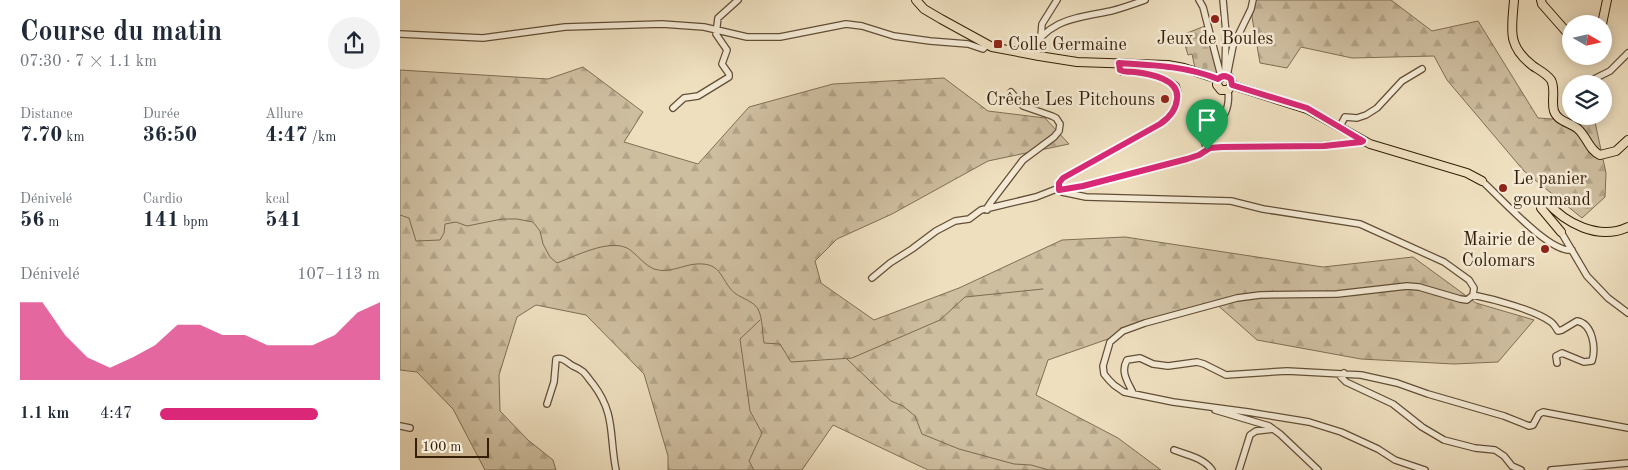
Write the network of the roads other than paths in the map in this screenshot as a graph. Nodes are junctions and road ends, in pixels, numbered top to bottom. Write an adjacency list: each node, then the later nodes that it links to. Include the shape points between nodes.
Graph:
1 (738, 0): 13 (street, via 718,18)
2 (916, 0): 16 (main road, via 926,10)
3 (1057, 0): 15 (street, via 1042,24)
4 (1145, 0): 15 (street, via 1067,20)
5 (1199, 0): 22 (street)
6 (1223, 0): 22 (street, via 1226,33)
7 (1253, 0): 22 (street)
8 (1514, 0): 27 (main road, via 1511,26 1514,45 1524,58 1550,78 1554,90 1554,112 1558,117 1579,130 1592,150 1600,155 1616,151)
9 (1541, 0): 12 (main road)
10 (1607, 0): 11 (main road)
11 (1604, 15)
12 (1562, 27)
13 (717, 29): 14 (street, via 638,24 565,27 483,38); 16 (street, via 747,37 780,37 846,24 894,36 968,44 983,49); 25 (street, via 717,38 727,50 722,64 728,76 698,96 684,98)
14 (400, 34)
15 (1041, 36): 18 (street)
16 (987, 45): 18 (main road)
17 (1628, 53): 21 (street)
18 (1027, 54): 19 (main road, via 1077,62)
19 (1119, 63): 22 (main road, via 1168,65); 31 (street, via 1122,72 1138,72 1172,83 1178,97 1175,108 1160,124 1063,178)
20 (1422, 69): 26 (street, via 1402,81 1377,108 1361,117 1345,117)
21 (1602, 75)
22 (1223, 77): 23 (main road, via 1231,79); 23 (main road, via 1217,85 1219,88)
23 (1230, 87): 26 (main road, via 1307,108); 29 (street, via 1225,116 1204,137)
24 (1011, 92): 32 (street, via 1023,106 1056,118 1060,124 1059,131 1020,163)
25 (673, 108)
26 (1339, 128): 28 (main road)
27 (1628, 140)
28 (1363, 141): 29 (street); 30 (main road, via 1467,173)
29 (1207, 150): 31 (street, via 1194,157 1145,170)
30 (1482, 181): 35 (street, via 1538,234 1561,248)
31 (1059, 189): 32 (street); 37 (street, via 1065,194 1086,197 1231,201 1263,210 1360,224 1444,262 1469,280 1474,288)
32 (987, 210): 36 (street, via 936,231)
33 (1628, 227): 34 (main road, via 1605,232 1590,230 1567,220 1546,201 1540,200 1541,208)
34 (1561, 232): 35 (street)
35 (1572, 250): 38 (street, via 1581,268 1608,298)
36 (872, 278)
37 (1473, 295): 39 (street, via 1515,306 1551,322 1558,331 1577,321 1583,324 1593,342 1592,361 1584,362 1562,353 1556,356); 41 (street, via 1467,300 1407,286 1337,294 1260,295 1237,298 1145,323 1123,330 1112,340 1103,366 1104,374 1114,386)
38 (1628, 313)
39 (1557, 363)
40 (1344, 373): 41 (street, via 1271,371 1226,375 1204,364 1190,362 1168,366 1135,358 1127,360 1124,368); 46 (street, via 1397,383 1529,426 1543,412); 55 (street, via 1341,377 1346,382 1393,404 1434,435 1455,443 1495,450)
41 (1133, 393): 43 (street)
42 (547, 404): 50 (street, via 554,382 556,359 582,370 607,408)
43 (1205, 406): 47 (street); 54 (street, via 1308,422 1341,432 1395,460)
44 (400, 426): 45 (street)
45 (410, 428)
46 (1628, 428)
47 (1273, 429): 52 (street, via 1250,435); 53 (street)
48 (1174, 450): 51 (street, via 1209,464)
49 (1628, 463): 56 (street)
50 (616, 470)
51 (1212, 470)
52 (1240, 470)
53 (1318, 470)
54 (1425, 470)
55 (1521, 470)
56 (1551, 470)

